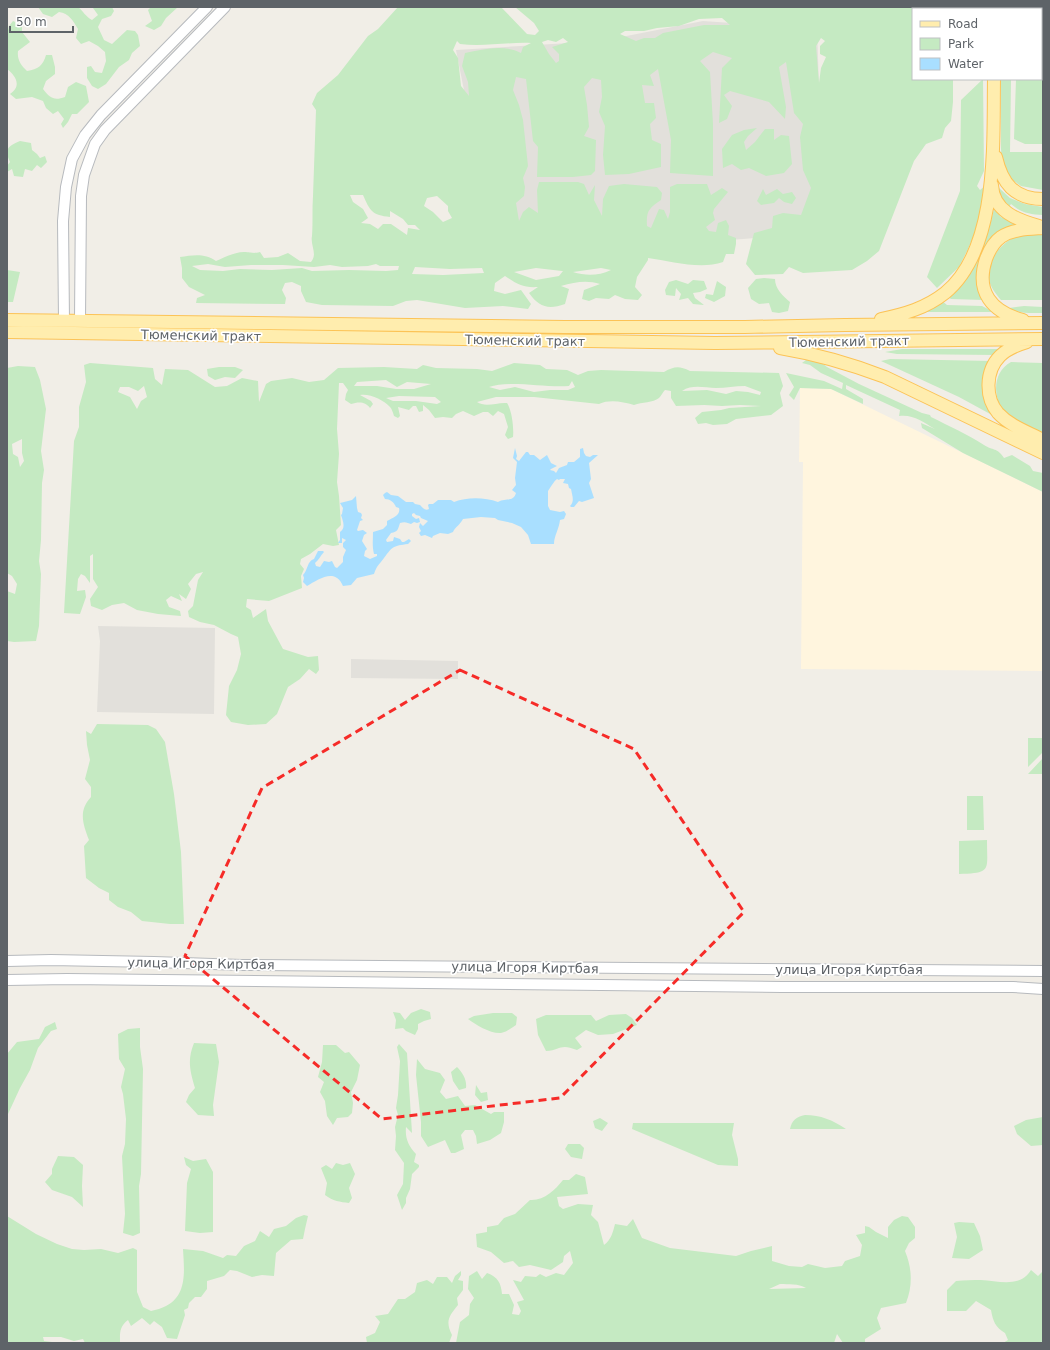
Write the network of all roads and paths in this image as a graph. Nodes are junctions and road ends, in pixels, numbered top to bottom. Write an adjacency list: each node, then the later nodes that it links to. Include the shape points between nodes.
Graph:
1 (207, 7): 9 (street, via 101,115 85,135 72,158 63,221)
2 (225, 7): 10 (street, via 105,130 95,144 84,175 81,196)
3 (994, 80): 4 (main road)
4 (993, 148): 5 (main road); 6 (main road, via 999,170 1006,183 1018,193)
5 (992, 174): 7 (main road, via 992,190 996,202 1003,210 1015,218); 12 (main road, via 979,242 968,265 946,292 916,311)
6 (1043, 199)
7 (1043, 227): 11 (main road, via 1015,231 995,242 983,268 982,280 987,296 999,310 1022,320)
8 (7, 320): 9 (main road, Тюменский тракт)
9 (64, 321): 10 (main road, Тюменский тракт)
10 (80, 321): 12 (main road, Тюменский тракт, via 566,327)
11 (1042, 323): 12 (main road, Тюменский тракт)
12 (845, 325)
13 (7, 332): 15 (main road, Тюменский тракт)
14 (1041, 339): 15 (main road, Тюменский тракт); 16 (main road, via 1018,345 999,357 990,374 989,394 992,406 1009,423)
15 (715, 343): 17 (main road, via 772,346 806,352 866,370)
16 (1043, 440)
17 (1043, 453)
18 (7, 961): 19 (street, улица Игоря Киртбая)
19 (1043, 971)
20 (7, 980): 21 (street, улица Игоря Киртбая)
21 (1043, 989)

